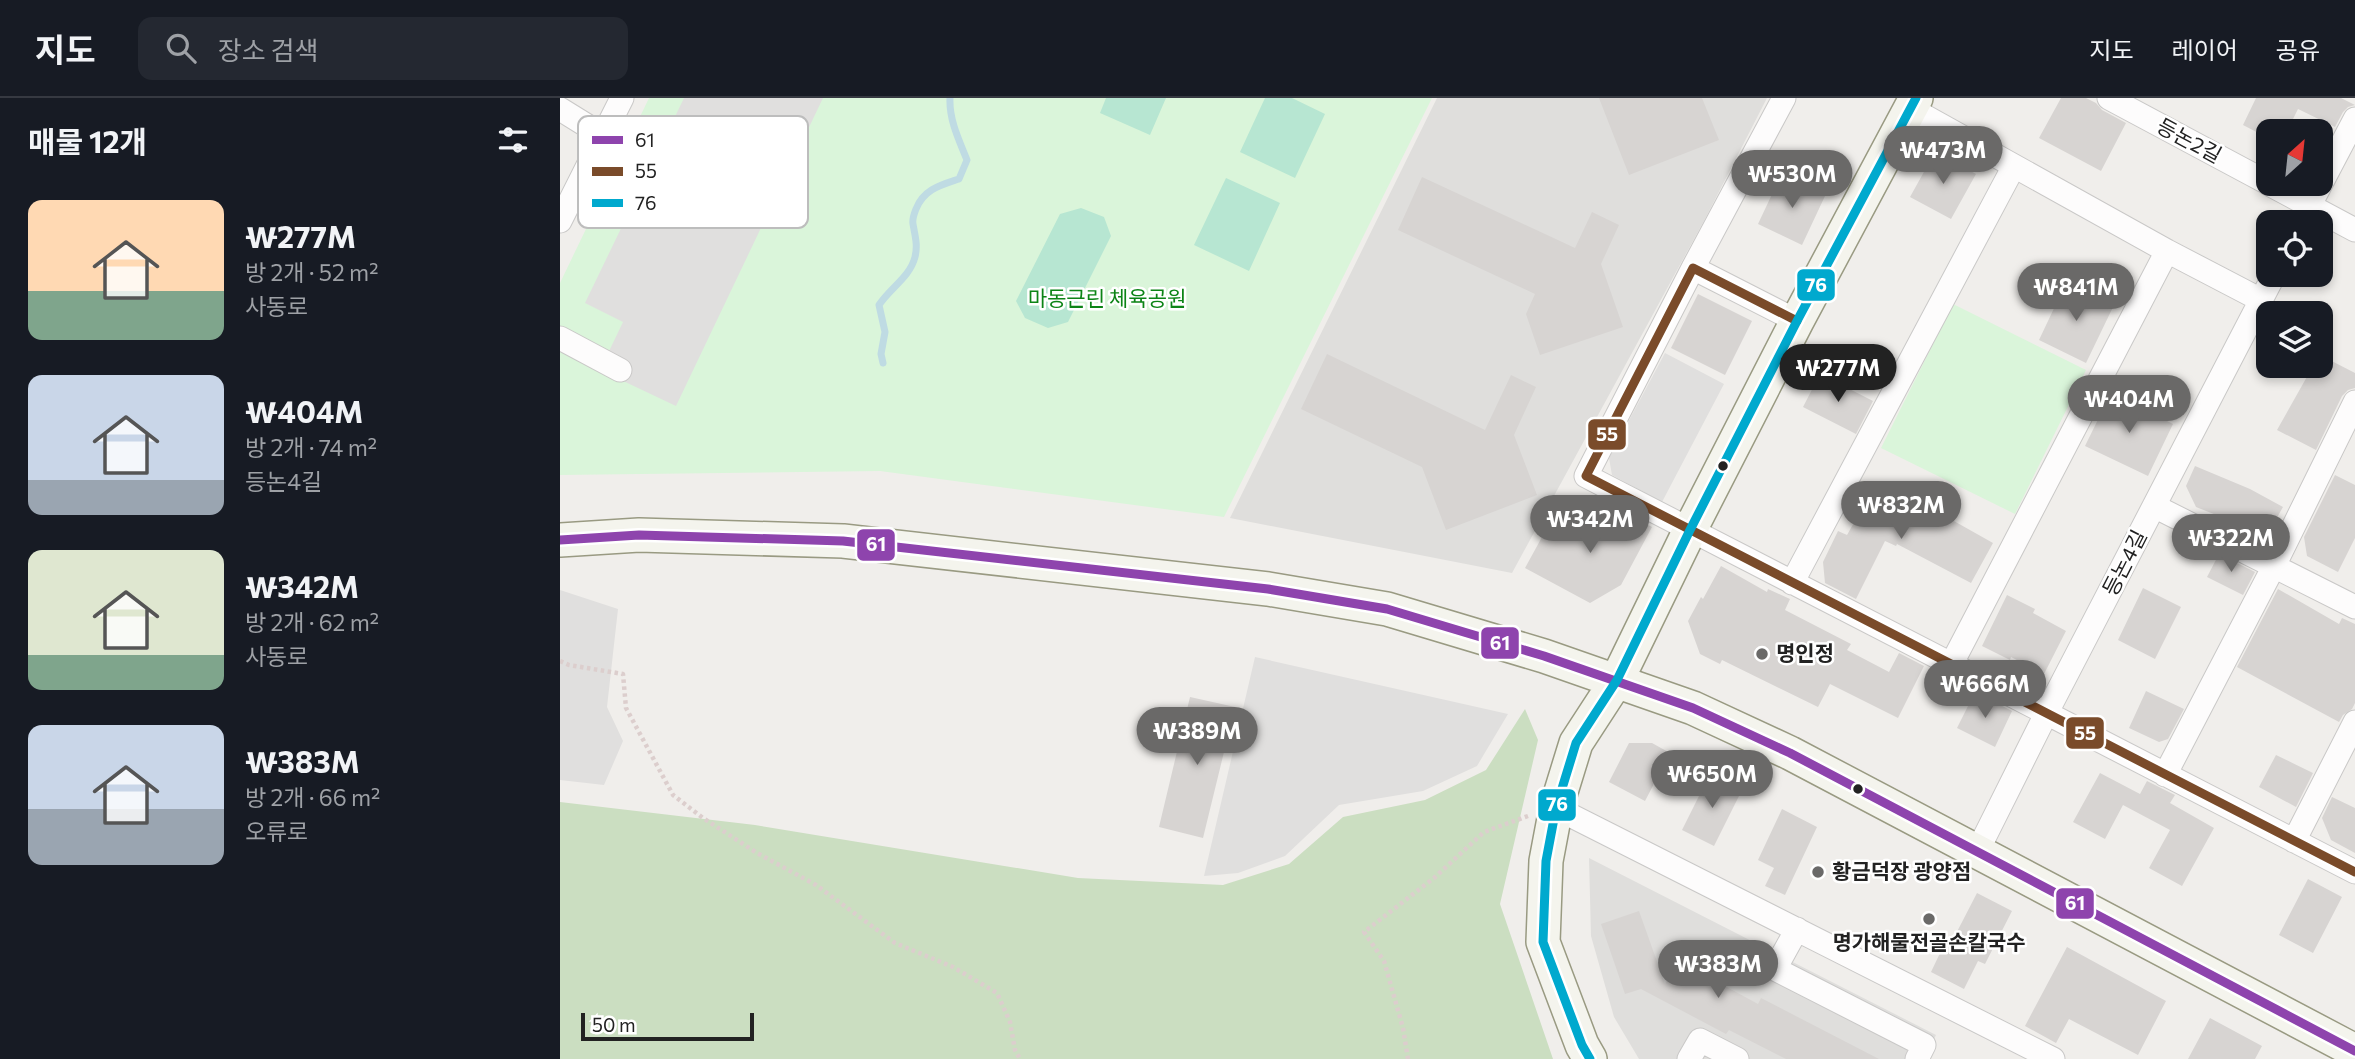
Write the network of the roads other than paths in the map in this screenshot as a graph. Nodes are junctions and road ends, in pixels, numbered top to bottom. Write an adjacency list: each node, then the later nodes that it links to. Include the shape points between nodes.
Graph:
1 (621, 98): 6 (street)
2 (1784, 98): 19 (street)
3 (2109, 98): 10 (street, 등논2길)
4 (1913, 103): 9 (street); 22 (main road)
5 (560, 109): 8 (street)
6 (612, 116)
7 (2355, 119): 14 (street)
8 (578, 120)
9 (2014, 166): 18 (street); 30 (street)
10 (2256, 176)
11 (578, 184): 15 (street)
12 (2285, 196): 13 (street, 등논2길)
13 (2301, 210)
14 (2308, 210)
15 (560, 221)
16 (2333, 223): 17 (street, 등논2길)
17 (2355, 230)
18 (2167, 251): 21 (street); 32 (street)
19 (1693, 268): 22 (street); 27 (street, via 1586,476)
20 (2268, 287): 21 (street, 등논4길)
21 (2261, 300): 26 (street, 등논4길)
22 (1797, 321): 27 (main road)
23 (560, 338): 24 (street)
24 (620, 370)
25 (2355, 402): 29 (street)
26 (2154, 506): 29 (street); 34 (street, 등논4길)
27 (1690, 530): 30 (street); 33 (main road)
28 (560, 540): 33 (main road, via 639,535 843,541 1268,589 1387,609)
29 (2274, 566): 31 (street); 36 (street)
30 (1792, 583): 32 (street)
31 (2355, 607)
32 (1951, 665): 34 (street)
33 (1617, 680): 37 (main road, via 1576,743); 39 (main road, via 1787,751)
34 (2046, 714): 36 (street); 39 (street, 등논4길)
35 (2355, 722): 38 (street)
36 (2165, 775): 38 (street)
37 (1556, 808): 41 (street); 44 (main road, via 1546,861 1543,942)
38 (2294, 841): 40 (street)
39 (1977, 852): 42 (main road)
40 (2355, 872)
41 (1797, 929): 43 (street); 47 (street, via 1775,969 1924,1045)
42 (2342, 1050)
43 (2029, 1053): 48 (street)
44 (1590, 1059)
45 (1689, 1059): 46 (street, via 1700,1040)
46 (1737, 1059)
47 (1917, 1059)
48 (2053, 1059)

